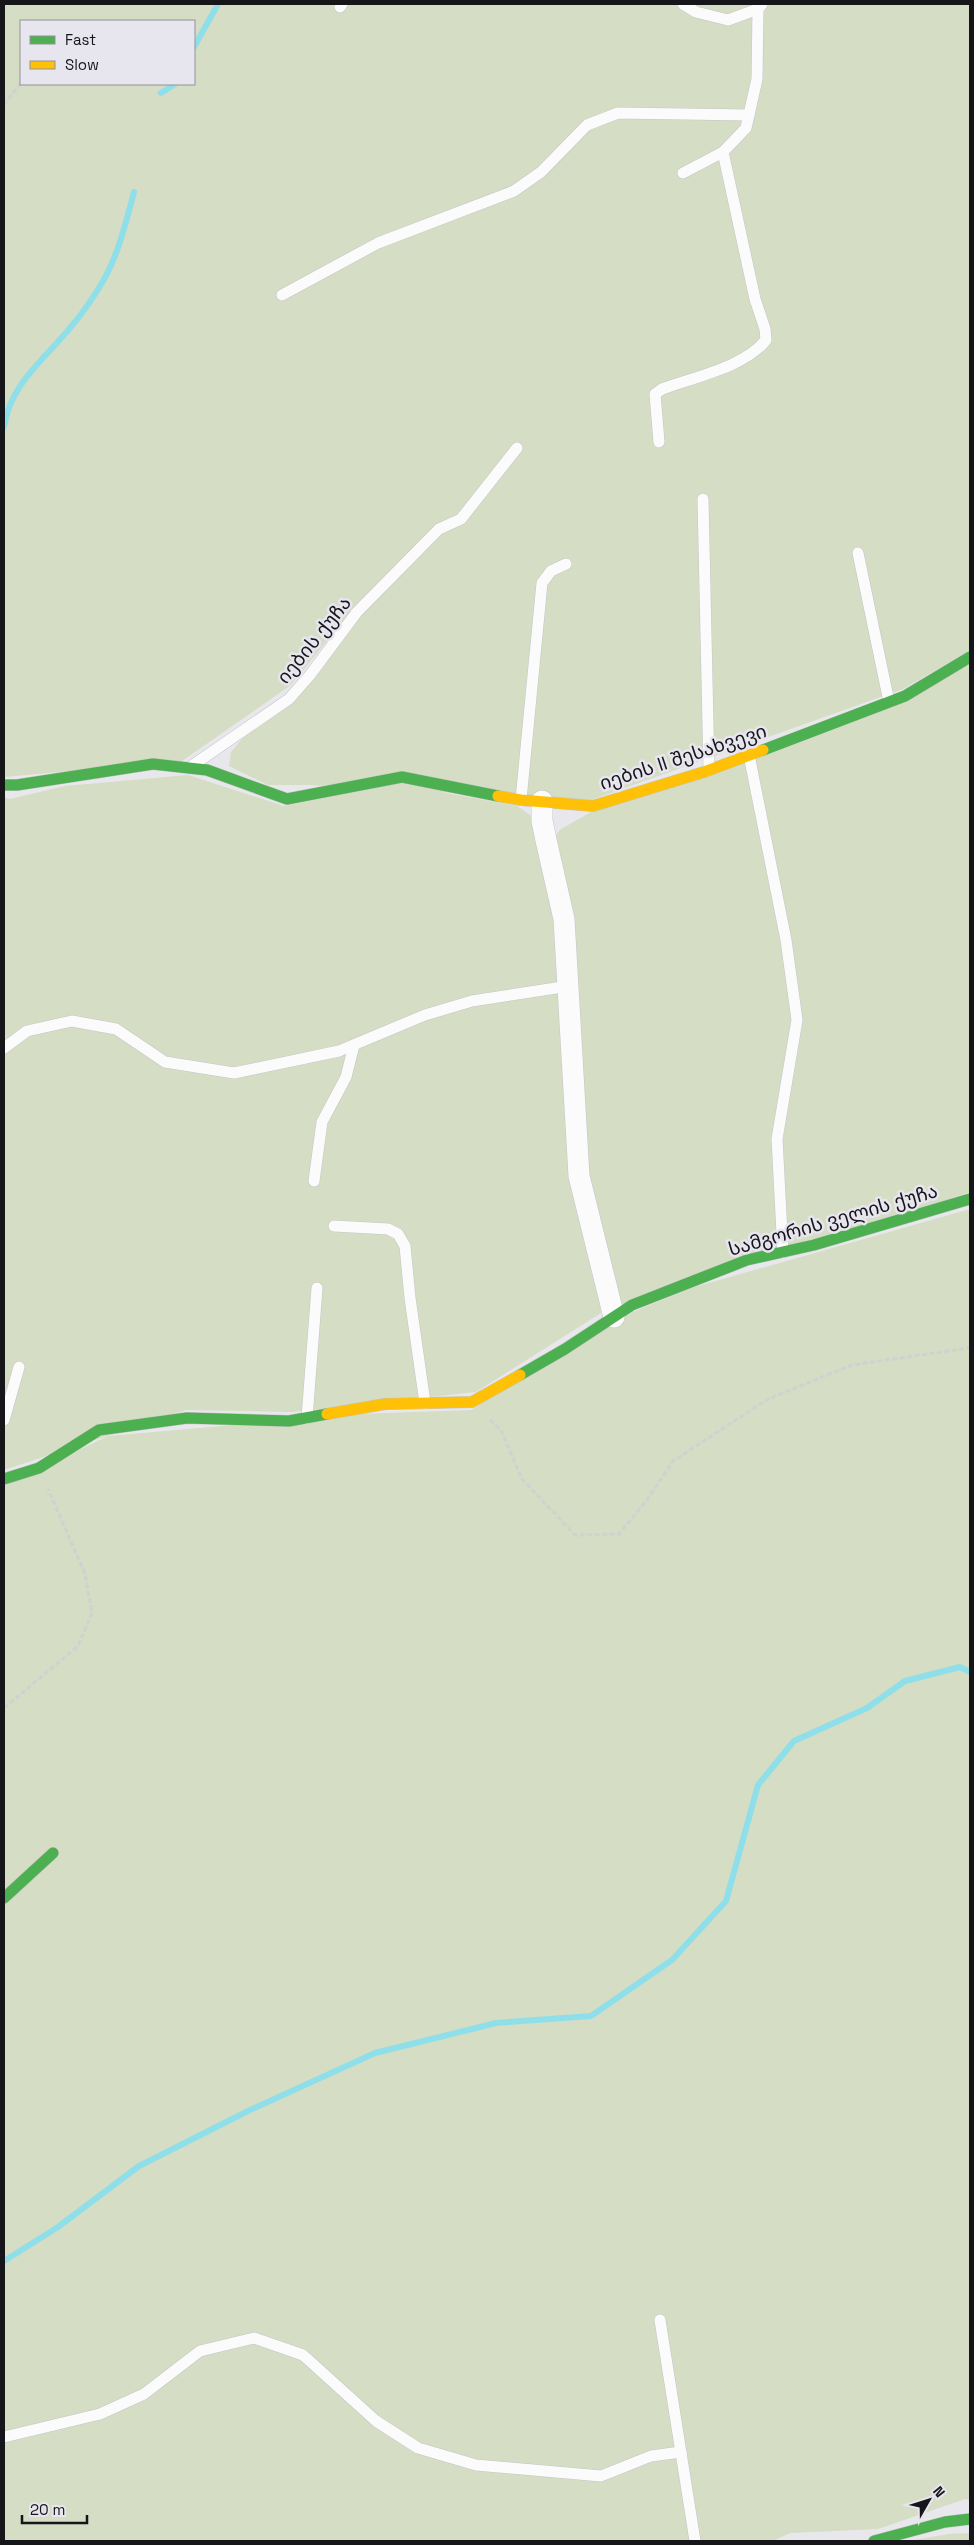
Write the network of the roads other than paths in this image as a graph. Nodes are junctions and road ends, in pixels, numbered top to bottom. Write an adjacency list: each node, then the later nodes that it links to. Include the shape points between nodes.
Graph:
1 (683, 4): 2 (lane, via 696,12 728,20)
2 (760, 6): 3 (lane, via 757,79)
3 (749, 115): 4 (lane, via 746,128); 6 (lane, via 618,114 594,122 541,172 514,190 378,243)
4 (723, 152): 5 (lane); 7 (lane, via 766,340 758,350 741,360 654,394)
5 (683, 173)
6 (282, 295)
7 (659, 442)
8 (517, 448): 15 (lane, იების ქუჩა, via 461,519 439,529 357,612 289,699)
9 (703, 498): 16 (lane)
10 (858, 553): 13 (lane)
11 (566, 564): 18 (lane, via 551,571 542,584)
12 (970, 657): 13 (street, იების II შესახვევი, via 905,696)
13 (889, 702): 14 (street, იების II შესახვევი)
14 (749, 755): 16 (street, იების II შესახვევი); 25 (lane, via 786,940 797,1020 778,1139)
15 (188, 768): 17 (street, via 153,764 17,785); 18 (street, იების II შესახვევი, via 207,770 287,799 402,776)
16 (709, 770): 18 (street, იების II შესახვევი, via 593,806)
17 (4, 784)
18 (532, 800): 19 (street, via 542,821 564,919)
19 (569, 986): 20 (lane, via 472,1001 425,1015); 27 (street, via 578,1176)
20 (354, 1045): 21 (lane, via 234,1073 165,1062 116,1029 72,1021 27,1032); 22 (lane, via 346,1077 322,1122)
21 (4, 1048)
22 (314, 1181)
23 (970, 1199): 25 (street, სამგორის ველის ქუჩა)
24 (334, 1226): 29 (lane, via 388,1230 398,1234 405,1246)
25 (783, 1252): 27 (street, სამგორის ველის ქუჩა, via 747,1260 632,1305)
26 (317, 1288): 30 (lane)
27 (614, 1317): 29 (street, სამგორის ველის ქუჩა, via 472,1402)
28 (19, 1367): 31 (lane)
29 (425, 1403): 30 (street, სამგორის ველის ქუჩა, via 384,1404)
30 (306, 1418): 32 (street, სამგორის ველის ქუჩა, via 289,1421 187,1418 99,1430 39,1468)
31 (4, 1420)
32 (4, 1479)
33 (53, 1853): 34 (street)
34 (4, 1898)
35 (660, 2320): 37 (lane)
36 (4, 2437): 37 (lane, via 100,2414 144,2394 200,2351 254,2338 303,2356 376,2421 418,2448 476,2465 601,2476 651,2456)
37 (681, 2452): 39 (lane)
38 (970, 2519): 40 (street, via 945,2522)
39 (695, 2541)
40 (874, 2541)

